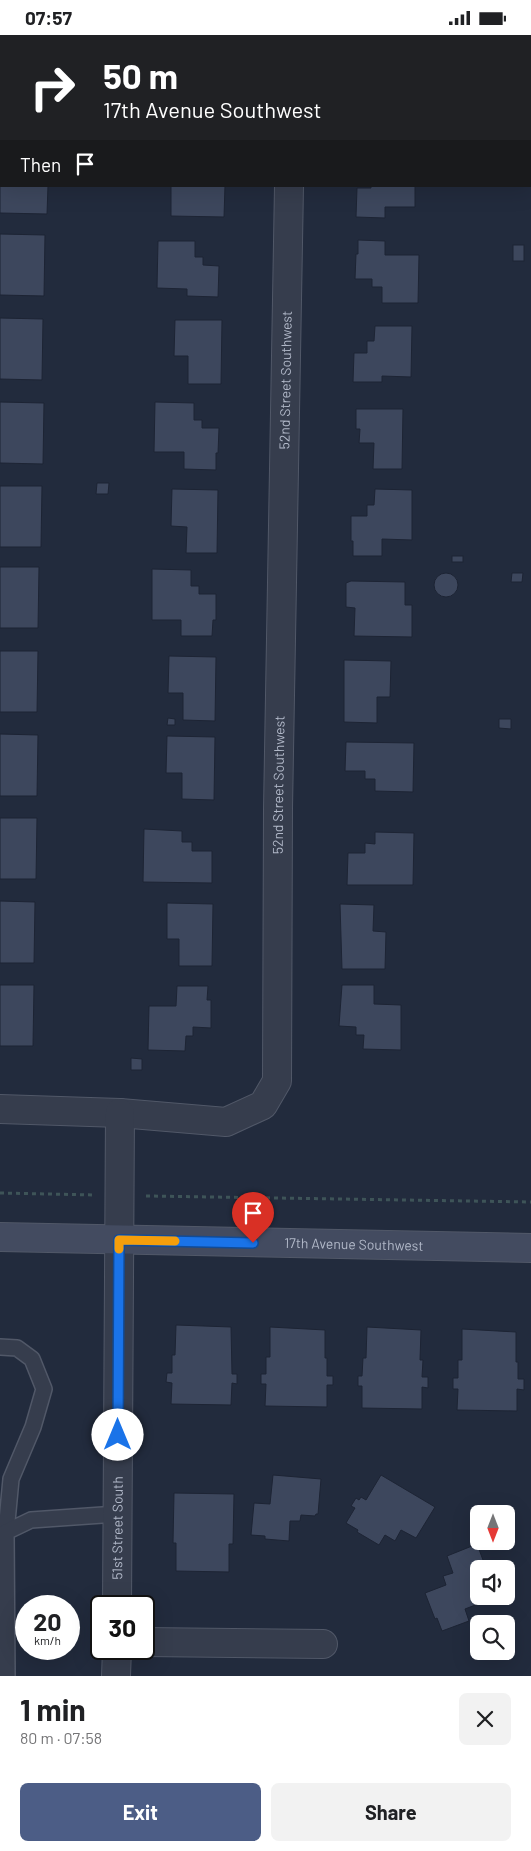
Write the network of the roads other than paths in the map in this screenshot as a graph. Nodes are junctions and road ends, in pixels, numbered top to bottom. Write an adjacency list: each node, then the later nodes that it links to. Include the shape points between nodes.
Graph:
1 (289, 187): 3 (street, 52nd Street Southwest, via 278,799 277,1081 263,1105 226,1122)
2 (0, 1109): 3 (street, 52nd Street Southwest)
3 (120, 1113): 5 (street)
4 (0, 1237): 5 (street, 17th Avenue Southwest)
5 (119, 1240): 6 (street, 17th Avenue Southwest); 8 (street, 51st Street South)
6 (529, 1248)
7 (0, 1347): 9 (lane, via 17,1348 32,1359 44,1389 33,1427 10,1479)
8 (118, 1514): 9 (lane, via 31,1520); 10 (street, 51st Street South)
9 (6, 1532): 14 (lane)
10 (117, 1595)
11 (155, 1642): 12 (street)
12 (323, 1644)
13 (116, 1660): 15 (street)
14 (7, 1676)
15 (116, 1676)

